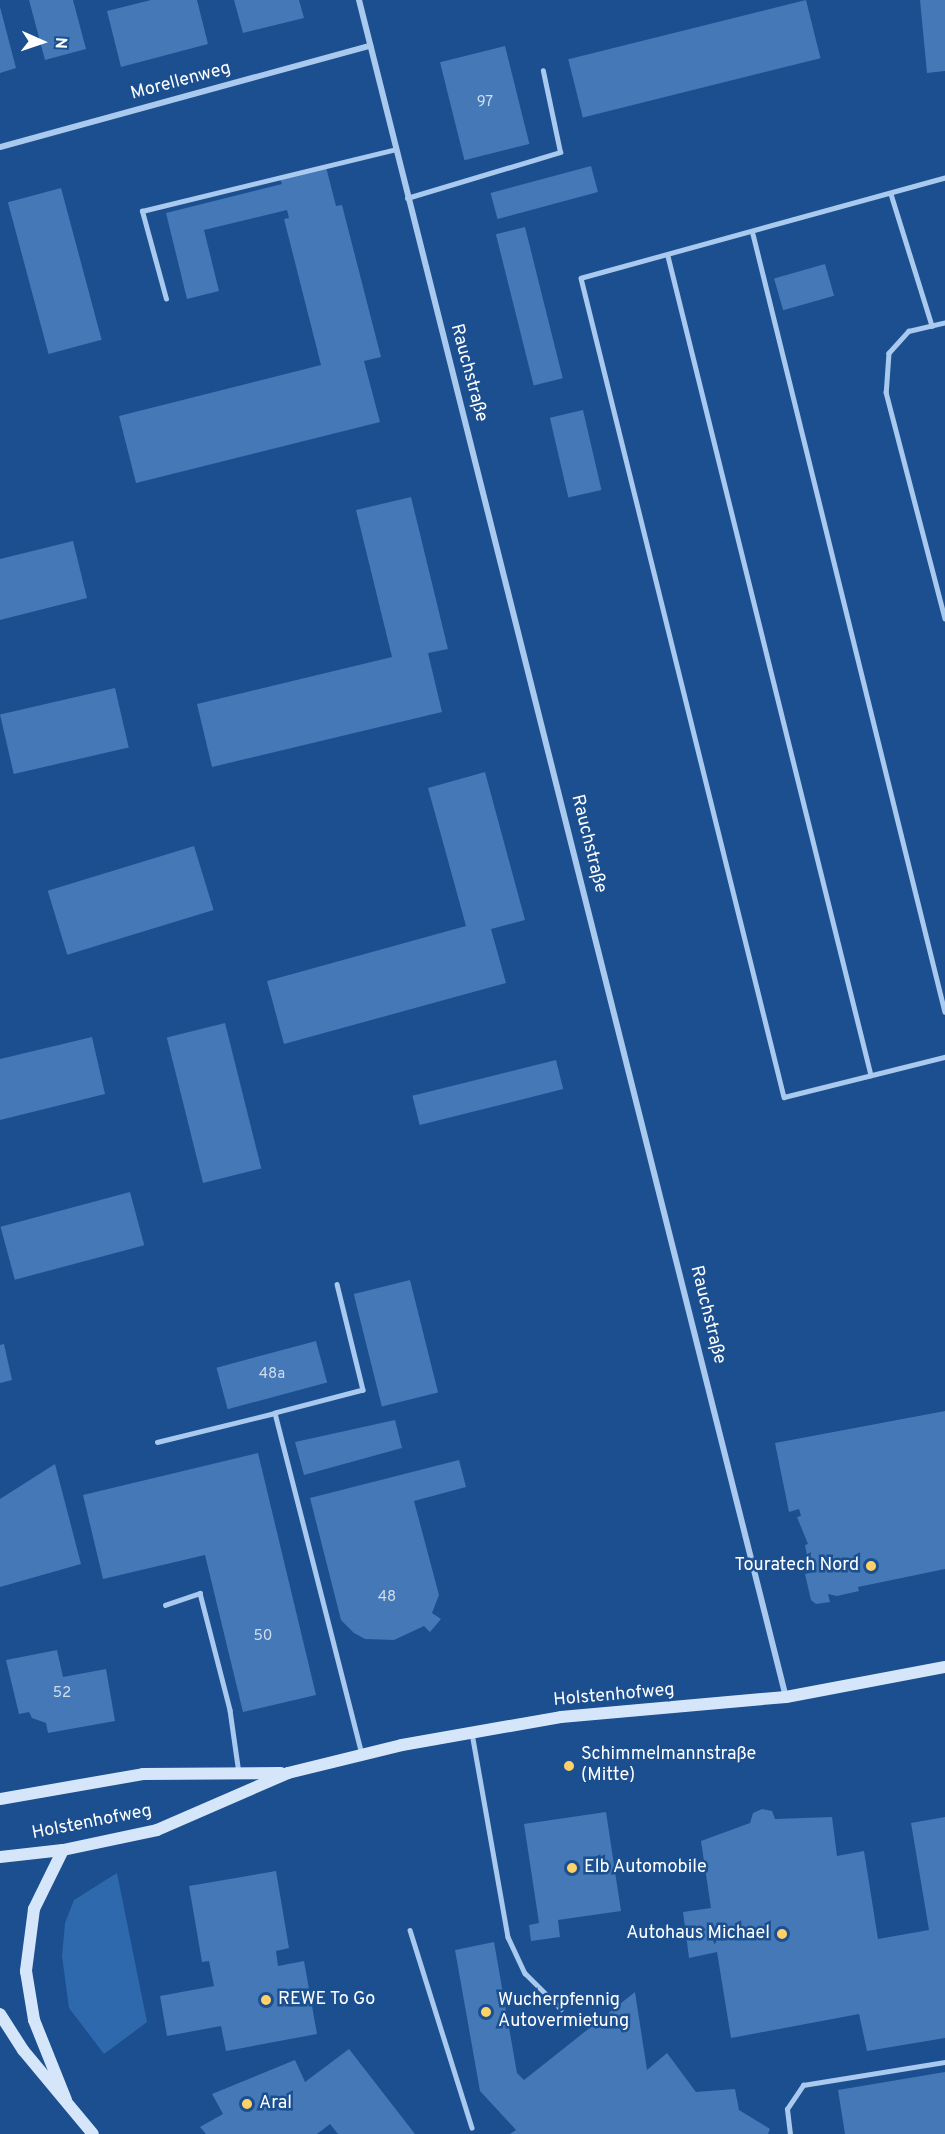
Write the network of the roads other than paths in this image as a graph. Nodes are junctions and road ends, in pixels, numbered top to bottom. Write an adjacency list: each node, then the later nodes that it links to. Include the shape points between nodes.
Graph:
1 (359, 0): 2 (street, Rauchstraße)
2 (370, 46): 4 (street, Morellenweg); 5 (street, Rauchstraße)
3 (543, 71): 8 (lane, via 560,152)
4 (0, 147)
5 (396, 149): 8 (street, Rauchstraße); 11 (lane, via 142,211)
6 (945, 178): 7 (lane)
7 (891, 194): 9 (lane); 13 (lane)
8 (406, 198): 23 (street, Rauchstraße)
9 (753, 234): 10 (lane); 15 (lane)
10 (668, 256): 17 (lane); 17 (lane, via 581,278 784,1097)
11 (166, 299)
12 (945, 322): 13 (lane)
13 (932, 326): 14 (lane, via 909,331 889,353 886,392)
14 (945, 618)
15 (945, 1012)
16 (945, 1057): 17 (lane)
17 (872, 1075)
18 (337, 1284): 19 (lane, via 363,1390)
19 (276, 1413): 20 (lane); 25 (lane)
20 (157, 1442)
21 (165, 1605): 26 (lane, via 200,1593 231,1710)
22 (945, 1667): 23 (main road, Holstenhofweg)
23 (786, 1697): 24 (main road, Holstenhofweg, via 561,1717)
24 (472, 1733): 25 (main road, Holstenhofweg); 32 (lane, via 508,1937 525,1973)
25 (362, 1754): 27 (main road, Holstenhofweg)
26 (239, 1773): 27 (main road, Holstenhofweg); 28 (main road, Holstenhofweg, via 143,1774)
27 (288, 1773): 29 (main road, Holstenhofweg, via 157,1830)
28 (0, 1799)
29 (63, 1850): 30 (main road, Holstenhofweg); 35 (main road, via 34,1909 26,1962 34,2020)
30 (0, 1857)
31 (410, 1930): 36 (lane)
32 (561, 2009)
33 (0, 2014): 35 (main road, via 23,2050)
34 (945, 2062): 38 (lane, via 803,2085 787,2109)
35 (66, 2100): 37 (main road)
36 (472, 2128)
37 (93, 2134)
38 (790, 2134)

